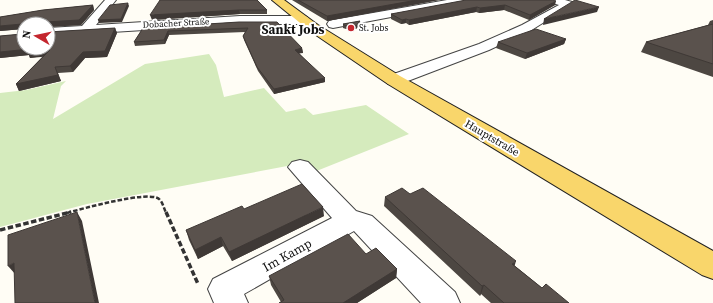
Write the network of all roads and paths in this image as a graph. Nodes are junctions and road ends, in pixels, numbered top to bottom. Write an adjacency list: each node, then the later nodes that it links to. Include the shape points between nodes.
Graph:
1 (111, 0): 8 (street)
2 (277, 0): 6 (main road, Hauptstraße)
3 (465, 0): 5 (street)
4 (553, 0): 10 (street, via 568,4 526,28 484,47)
5 (442, 2): 7 (street)
6 (303, 20): 8 (street, Dobacher Straße, via 240,20); 10 (main road, Hauptstraße)
7 (333, 24)
8 (86, 28): 9 (street, Dobacher Straße)
9 (56, 31)
10 (394, 80): 14 (main road, Hauptstraße)
11 (300, 167): 12 (street)
12 (350, 221): 15 (street, Im Kamp); 16 (street, via 362,223)
13 (0, 230): 15 (path, via 88,207 142,196 156,197 160,199 199,285)
14 (713, 266)
15 (227, 296)
16 (443, 303)

